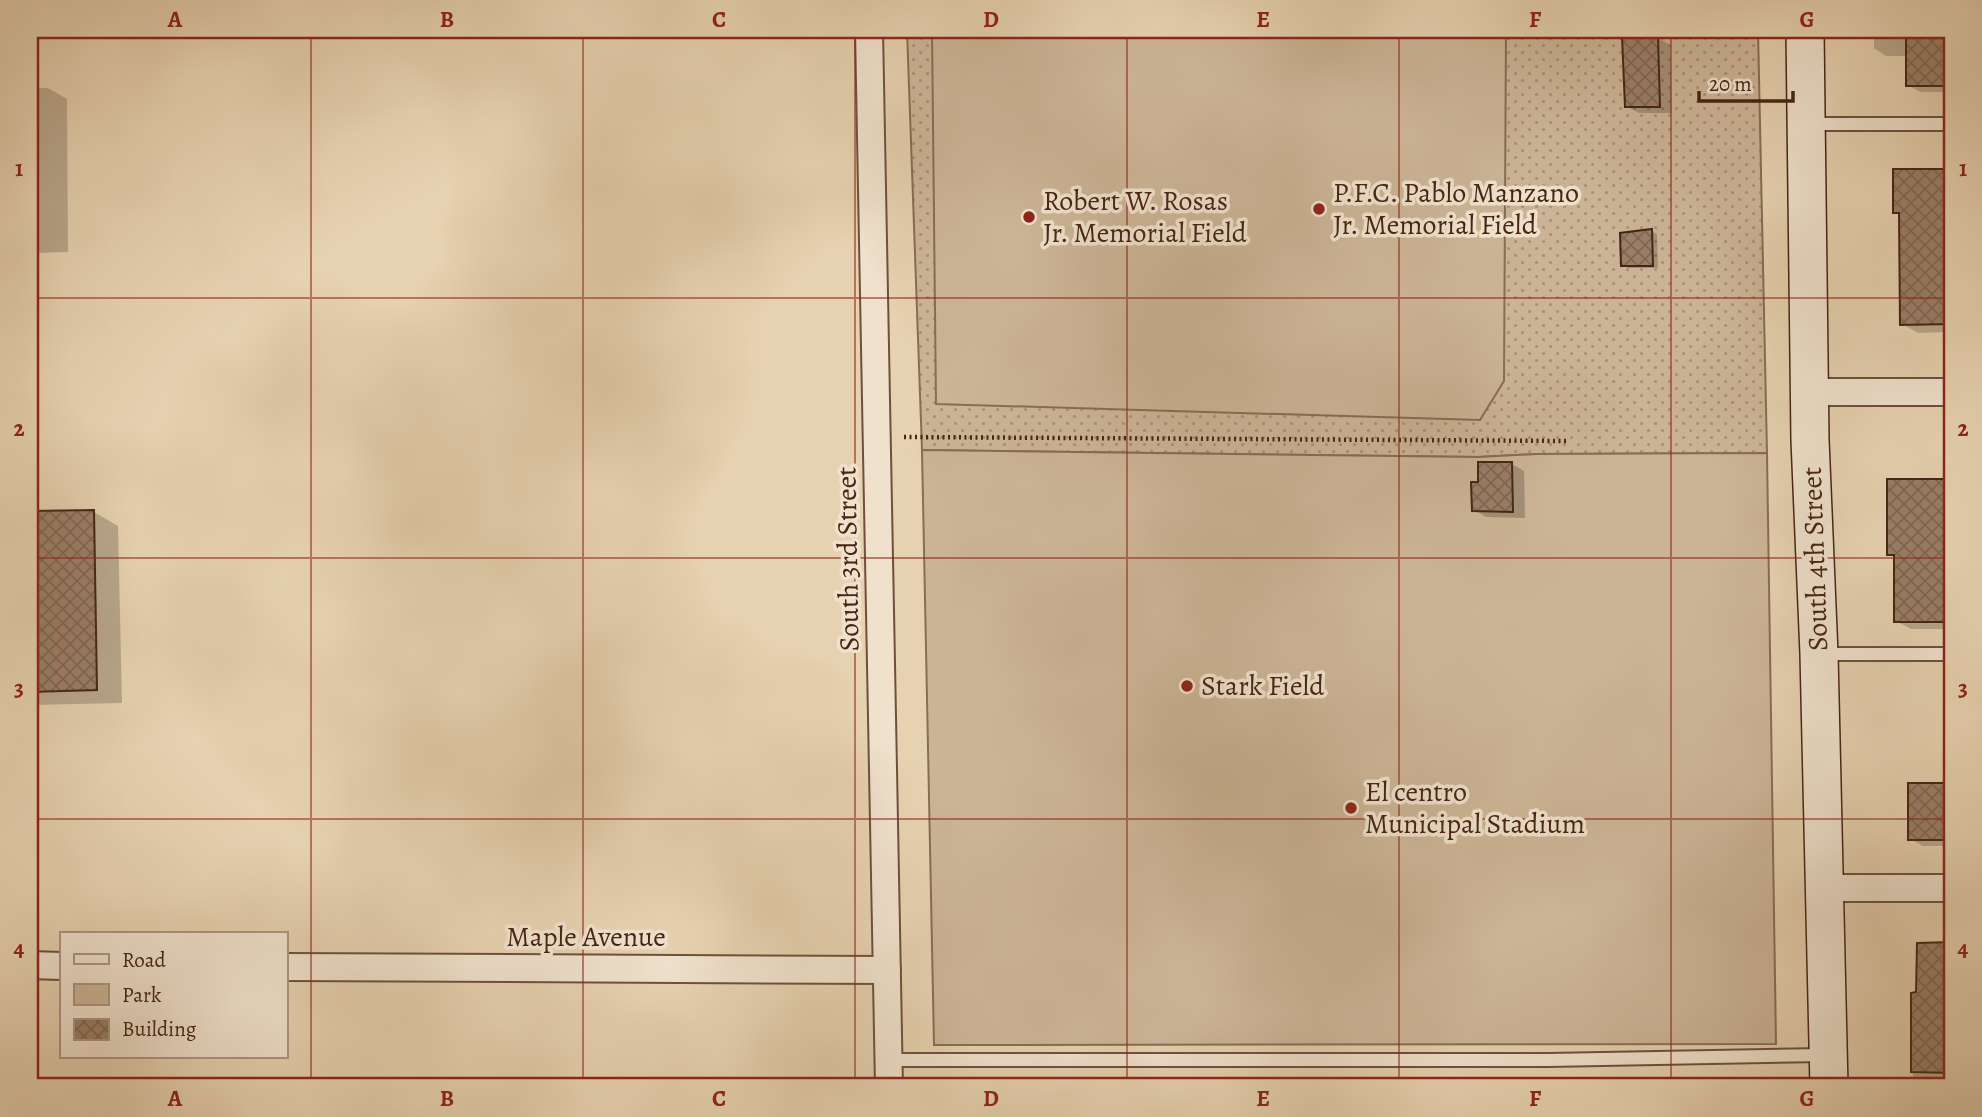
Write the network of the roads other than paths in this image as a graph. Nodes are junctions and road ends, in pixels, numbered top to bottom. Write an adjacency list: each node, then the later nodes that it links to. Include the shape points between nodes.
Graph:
1 (869, 30): 14 (street, South 3rd Street)
2 (1805, 30): 3 (main road, South 4th Street)
3 (1806, 124): 4 (lane); 5 (main road, South 4th Street)
4 (1952, 124)
5 (1810, 392): 6 (street); 7 (main road, South 4th Street)
6 (1952, 392)
7 (1819, 654): 8 (lane); 9 (main road, South 4th Street)
8 (1952, 654)
9 (1824, 888): 10 (street); 16 (main road, South 4th Street)
10 (1952, 888)
11 (30, 965): 12 (street)
12 (60, 965)
13 (287, 967): 14 (street, Maple Avenue)
14 (887, 970): 15 (street, South 3rd Street)
15 (889, 1060): 16 (lane, via 1548,1060); 17 (street, South 3rd Street)
16 (1829, 1071)
17 (889, 1087)

